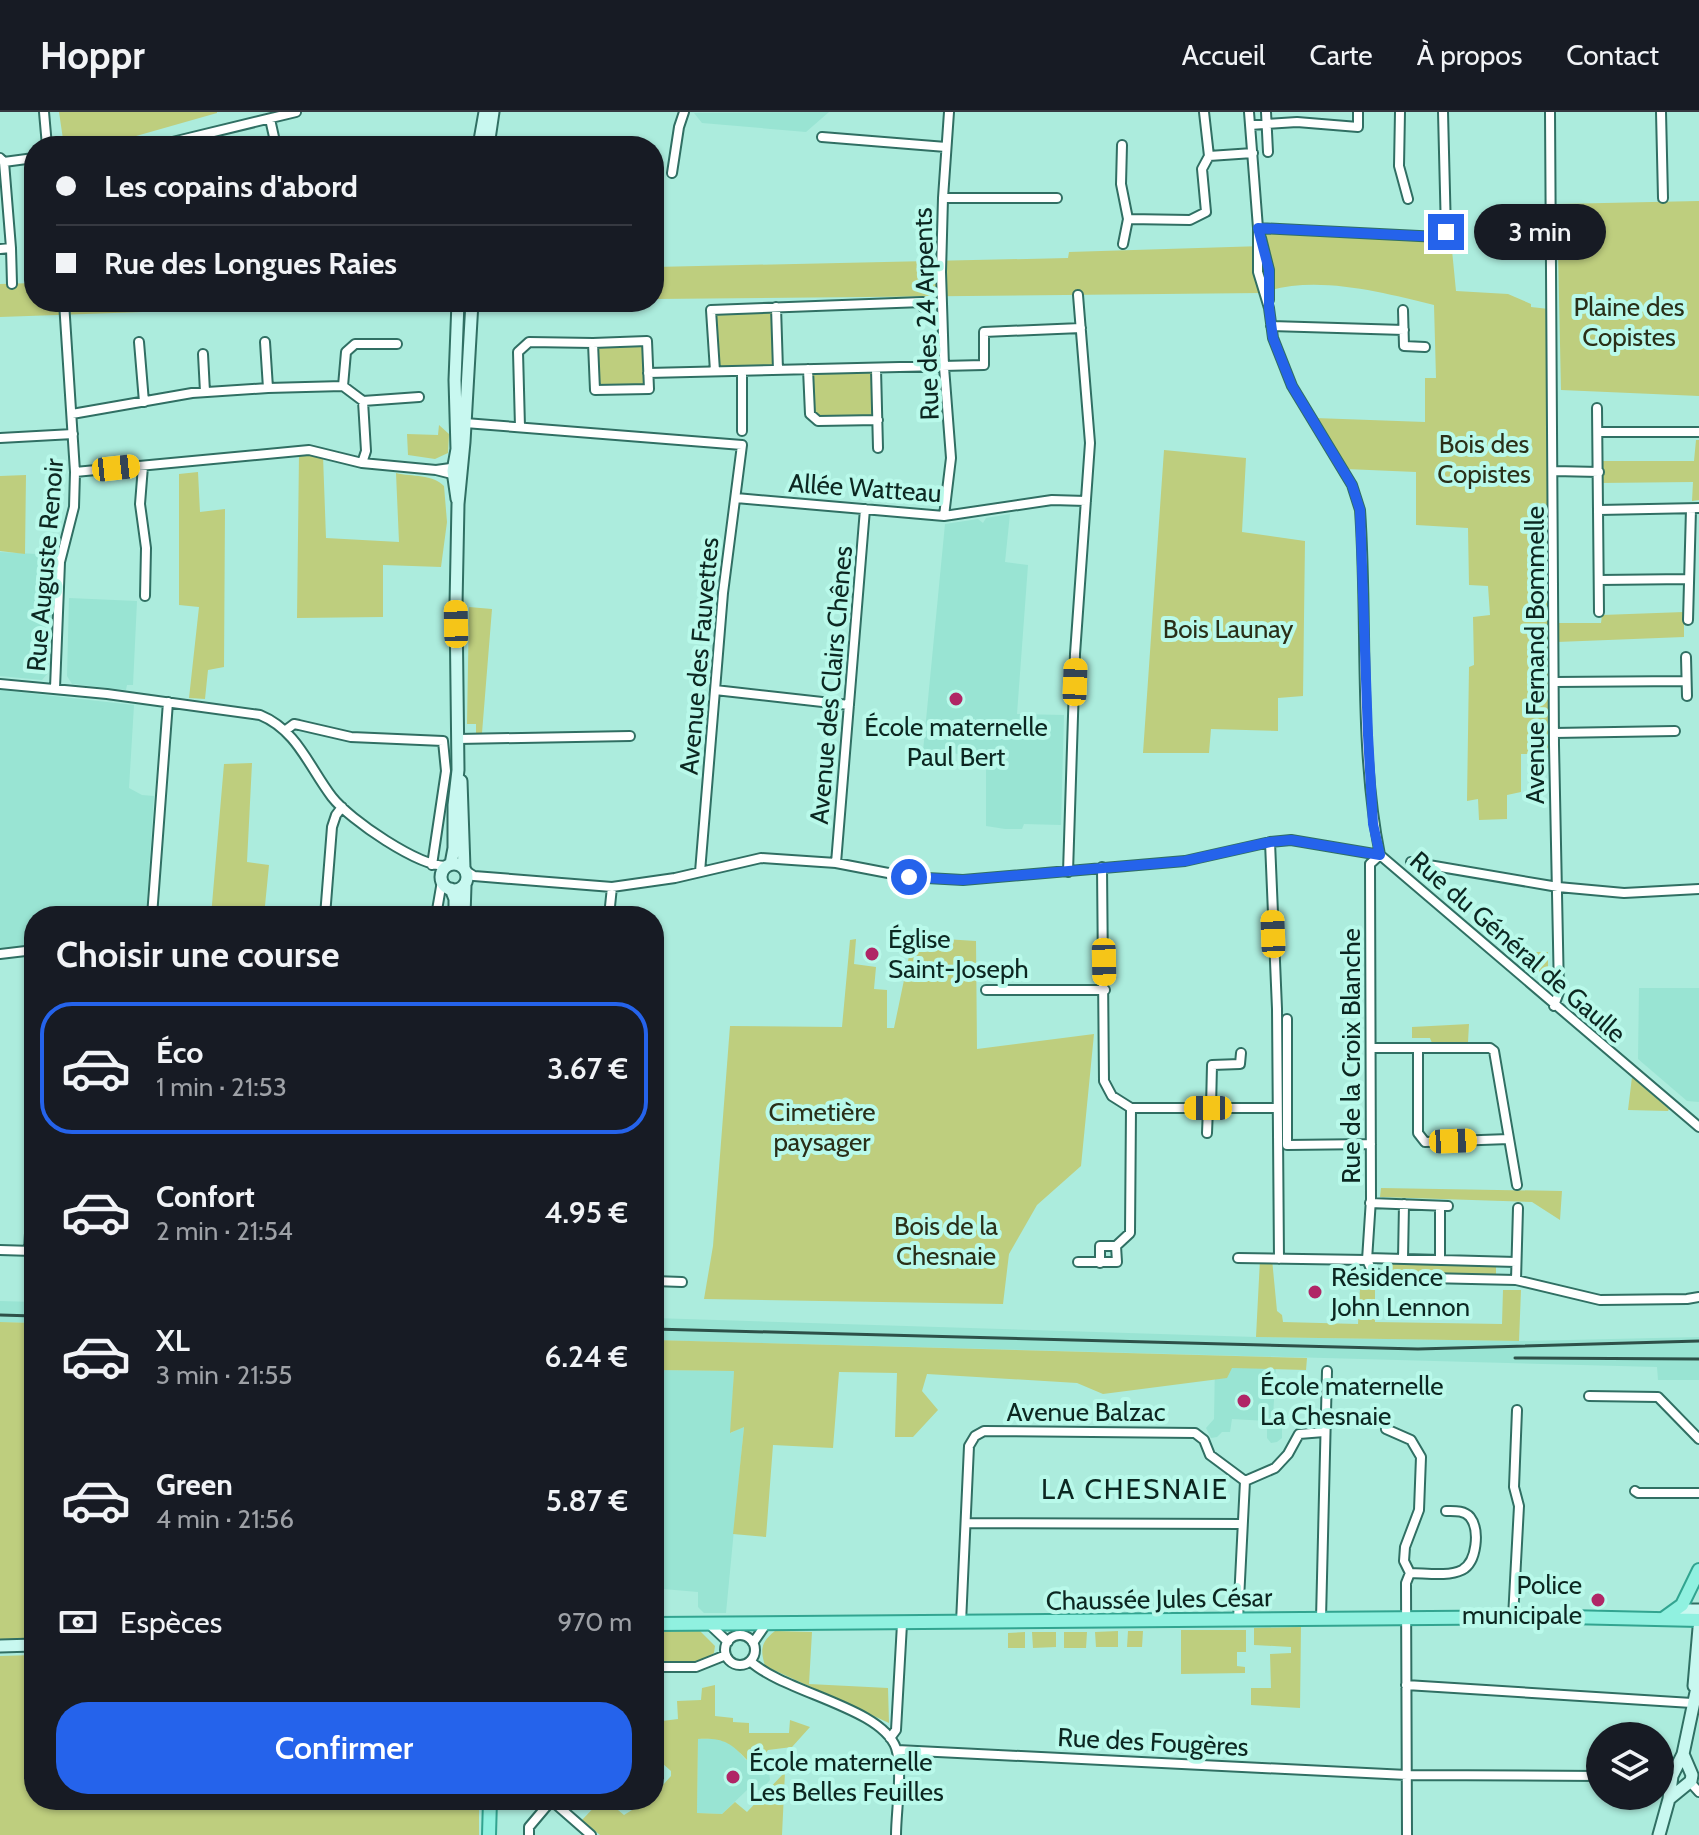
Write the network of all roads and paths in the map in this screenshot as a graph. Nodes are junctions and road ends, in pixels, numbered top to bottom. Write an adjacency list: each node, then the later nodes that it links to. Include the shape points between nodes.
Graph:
1 (44, 112): 19 (street)
2 (296, 112): 16 (street)
3 (485, 112): 22 (main road)
4 (493, 112): 23 (main road)
5 (684, 112): 32 (street)
6 (949, 112): 26 (street, Rue des 24 Arpents)
7 (1204, 112): 29 (street)
8 (1249, 112): 18 (street, Rue du Général de Gaulle)
9 (1266, 112): 17 (street)
10 (1358, 112): 15 (street, via 1358,127)
11 (1400, 112): 36 (street, via 1399,166)
12 (1443, 112): 38 (street, via 1446,232 1439,237)
13 (1550, 112): 86 (street, Avenue Fernand Bommelle)
14 (1661, 112): 35 (street)
15 (1301, 117): 17 (street)
16 (270, 119): 20 (street); 21 (street)
17 (1266, 124): 18 (street); 27 (street)
18 (1250, 125): 28 (street, Rue du Général de Gaulle)
19 (46, 136)
20 (198, 136)
21 (274, 136)
22 (481, 136)
23 (489, 136)
24 (822, 137): 26 (street)
25 (1122, 145): 37 (street, via 1121,184)
26 (946, 147): 33 (street, Rue des 24 Arpents)
27 (1268, 152)
28 (1253, 153): 29 (street); 38 (street, Rue du Général de Gaulle)
29 (1209, 156): 37 (street, via 1202,169 1206,212 1190,220)
30 (24, 159): 31 (street)
31 (2, 160): 40 (street)
32 (672, 173)
33 (943, 198): 34 (street); 59 (street, Rue des 24 Arpents)
34 (1057, 198)
35 (1663, 198)
36 (1408, 199)
37 (1128, 219): 39 (street)
38 (1258, 228): 50 (street, Rue du Général de Gaulle, via 1269,270)
39 (1123, 244)
40 (11, 248): 41 (street); 42 (street)
41 (0, 249)
42 (12, 284)
43 (1078, 295): 51 (street)
44 (776, 307): 45 (street, via 923,302); 62 (street); 63 (street, via 711,310)
45 (923, 307)
46 (1403, 310): 52 (street)
47 (65, 312): 73 (street, Rue Auguste Renoir)
48 (458, 312): 75 (main road)
49 (471, 312): 75 (main road)
50 (1271, 326): 52 (street); 117 (street, Rue du Général de Gaulle, via 1292,386 1346,473 1360,510 1373,824)
51 (1081, 328): 59 (street, via 984,332 984,365); 90 (street, via 1090,443)
52 (1404, 330): 57 (street, via 1404,346)
53 (139, 342): 71 (street)
54 (265, 342): 67 (street)
55 (593, 343): 65 (street, via 647,341); 65 (street, via 595,390 649,389); 76 (street, via 529,342 518,352)
56 (397, 344): 66 (street, via 355,344 346,352)
57 (1425, 347)
58 (203, 354): 68 (street)
59 (944, 367): 61 (street); 94 (street, Rue des 24 Arpents, via 951,458)
60 (808, 369): 61 (street); 62 (street); 74 (street, via 810,414 818,421)
61 (876, 369): 74 (street)
62 (778, 370): 64 (street)
63 (715, 371): 64 (street); 65 (street)
64 (742, 372): 77 (street)
65 (648, 373)
66 (343, 386): 67 (street); 70 (street)
67 (268, 388): 68 (street)
68 (205, 392): 71 (street)
69 (419, 397): 70 (street)
70 (363, 401): 83 (street)
71 (144, 402): 73 (street)
72 (1597, 408): 78 (street)
73 (72, 414): 80 (street, Rue Auguste Renoir)
74 (878, 420): 82 (street)
75 (460, 426): 76 (street); 85 (main road)
76 (520, 427): 89 (street, Avenue des Fauvettes, via 742,445)
77 (742, 431)
78 (1598, 432): 79 (street); 88 (street)
79 (1699, 432)
80 (73, 434): 81 (street); 87 (street, Rue Auguste Renoir)
81 (0, 438)
82 (878, 448)
83 (362, 463): 84 (street, via 309,450); 85 (street)
84 (143, 466): 87 (street); 97 (street)
85 (458, 471): 113 (main road)
86 (1554, 471): 88 (street); 102 (street, Avenue Fernand Bommelle)
87 (75, 472): 104 (street, Rue Auguste Renoir, via 74,507 60,562)
88 (1599, 472): 93 (street)
89 (736, 498): 91 (street, Allée Watteau); 105 (street, Avenue des Fauvettes)
90 (1086, 501): 94 (street, Allée Watteau, via 1052,500); 123 (street)
91 (865, 509): 94 (street, Allée Watteau); 108 (street, Avenue des Clairs Chênes)
92 (1695, 509): 93 (street); 95 (street)
93 (1599, 510): 96 (street)
94 (944, 516)
95 (1689, 579): 96 (street); 99 (street)
96 (1599, 580): 98 (street)
97 (142, 591)
98 (1599, 612)
99 (1688, 620)
100 (1686, 657): 101 (street)
101 (1686, 681): 102 (street); 106 (street)
102 (1554, 682): 111 (street, Avenue Fernand Bommelle)
103 (0, 684): 104 (street)
104 (55, 688): 107 (street)
105 (715, 690): 108 (street); 122 (street, Avenue des Fauvettes)
106 (1687, 696)
107 (168, 702): 109 (street, via 251,712); 129 (street)
108 (849, 705): 119 (street, Avenue des Clairs Chênes)
109 (286, 730): 115 (street); 120 (street, via 294,724 351,737 443,741 446,771)
110 (1675, 731): 111 (street)
111 (1554, 733): 127 (street, Avenue Fernand Bommelle)
112 (630, 736): 113 (street)
113 (458, 739): 114 (main road)
114 (458, 770): 124 (main road); 125 (main road, via 454,856)
115 (342, 807): 120 (street); 130 (street, via 332,827)
116 (1270, 842): 117 (street, via 1310,842); 121 (street, via 1185,861); 146 (street)
117 (1380, 855): 139 (street, Rue du Général de Gaulle); 141 (street, Rue de la Croix Blanche, via 1370,864)
118 (1411, 862): 127 (street)
119 (836, 863): 122 (street, via 761,858); 123 (street, via 893,876 942,879)
120 (432, 865): 125 (street)
121 (1102, 867): 123 (street); 138 (street)
122 (700, 872): 126 (street)
123 (1068, 872)
124 (467, 876): 125 (main road); 125 (main road, via 457,890); 126 (street); 133 (main road)
125 (447, 878): 131 (street); 132 (main road)
126 (612, 887): 134 (street)
127 (1558, 887): 128 (street); 139 (street, Avenue Fernand Bommelle, via 1559,992)
128 (1699, 889)
129 (153, 906)
130 (326, 906)
131 (437, 906)
132 (455, 906)
133 (465, 906)
134 (610, 906)
135 (24, 951): 136 (street)
136 (0, 954)
137 (986, 990): 138 (street)
138 (1105, 990): 144 (street, via 1105,1085)
139 (1554, 1006): 147 (street, Rue du Général de Gaulle)
140 (1287, 1019): 150 (street, via 1287,1145)
141 (1371, 1048): 142 (street); 150 (street, Rue de la Croix Blanche)
142 (1418, 1048): 149 (street, via 1494,1051); 149 (street, via 1420,1139)
143 (1241, 1053): 145 (street, via 1240,1064 1212,1065)
144 (1131, 1108): 145 (street); 155 (street, via 1130,1233)
145 (1209, 1108): 146 (street); 148 (street)
146 (1277, 1108): 159 (street)
147 (1699, 1127)
148 (1207, 1133)
149 (1509, 1139): 151 (street)
150 (1371, 1144): 152 (street, Rue de la Croix Blanche)
151 (1517, 1185)
152 (1370, 1203): 153 (street); 160 (street, Rue de la Croix Blanche)
153 (1404, 1204): 161 (street); 162 (street, via 1444,1206)
154 (1518, 1208): 164 (street)
155 (1116, 1246): 165 (street, via 1100,1246); 165 (street, via 1117,1262)
156 (0, 1250): 157 (street)
157 (24, 1251)
158 (1238, 1258): 159 (street)
159 (1279, 1259): 160 (street)
160 (1367, 1259): 161 (street); 166 (street, via 1383,1277)
161 (1403, 1259): 162 (street)
162 (1440, 1260): 164 (street)
163 (1078, 1262): 165 (street)
164 (1516, 1262): 166 (street)
165 (1100, 1263)
166 (1516, 1280): 169 (street, via 1600,1300)
167 (664, 1281): 168 (street)
168 (682, 1282)
169 (1699, 1297)
170 (1327, 1371): 174 (street)
171 (1589, 1396): 175 (street, via 1658,1397)
172 (1517, 1410): 187 (street)
173 (1386, 1429): 183 (street, via 1411,1440 1421,1457 1419,1510 1405,1547)
174 (1324, 1432): 176 (street, via 1299,1434 1275,1468); 188 (street)
175 (1699, 1439)
176 (1245, 1481): 180 (street, Avenue Balzac, via 1210,1455 1195,1433 984,1431 969,1446); 181 (street)
177 (1635, 1491): 178 (street)
178 (1699, 1493)
179 (1446, 1511): 183 (street, via 1469,1517 1475,1532 1470,1563 1451,1573)
180 (966, 1523): 181 (street); 191 (street, Avenue Balzac)
181 (1242, 1524): 189 (street)
182 (1699, 1570): 185 (main road)
183 (1410, 1573): 186 (street)
184 (1699, 1610): 185 (main road)
185 (1679, 1615): 187 (main road, Chaussée Jules César); 190 (main road); 197 (main road)
186 (1405, 1618): 187 (main road, Chaussée Jules César); 188 (main road, Chaussée Jules César); 206 (street)
187 (1513, 1618)
188 (1321, 1619): 189 (main road, Chaussée Jules César)
189 (1238, 1620): 191 (main road, Chaussée Jules César)
190 (1699, 1620)
191 (961, 1623): 195 (main road, Chaussée Jules César)
192 (664, 1624): 193 (main road, Chaussée Jules César)
193 (708, 1624): 194 (main road, Chaussée Jules César); 198 (street)
194 (766, 1624): 195 (main road, Chaussée Jules César); 199 (street)
195 (902, 1624): 208 (street, via 896,1730)
196 (1699, 1628): 197 (main road)
197 (1698, 1635): 207 (main road)
198 (728, 1642): 199 (street, via 740,1635); 202 (street)
199 (753, 1643): 203 (street)
200 (24, 1645): 201 (main road)
201 (0, 1646)
202 (726, 1655): 203 (street, via 738,1665); 204 (street, via 696,1667)
203 (750, 1661): 208 (street, via 769,1677 875,1722)
204 (664, 1667)
205 (1699, 1678): 207 (main road)
206 (1406, 1685): 207 (street); 213 (street)
207 (1692, 1703): 210 (main road)
208 (890, 1738): 209 (street)
209 (897, 1750): 213 (street, Rue des Fougères); 225 (street)
210 (1683, 1754): 211 (main road); 215 (main road)
211 (1674, 1770)
212 (1674, 1774): 215 (main road, via 1681,1768)
213 (1407, 1775): 214 (street, Rue des Fougères); 226 (street)
214 (1586, 1776)
215 (1693, 1779): 216 (main road, via 1679,1787); 217 (main road)
216 (1674, 1781)
217 (1674, 1795)
218 (490, 1810): 222 (main road)
219 (543, 1810): 223 (street)
220 (562, 1810): 224 (street)
221 (1666, 1810): 227 (main road)
222 (489, 1835)
223 (529, 1835)
224 (591, 1835)
225 (896, 1835)
226 (1407, 1835)
227 (1659, 1835)

